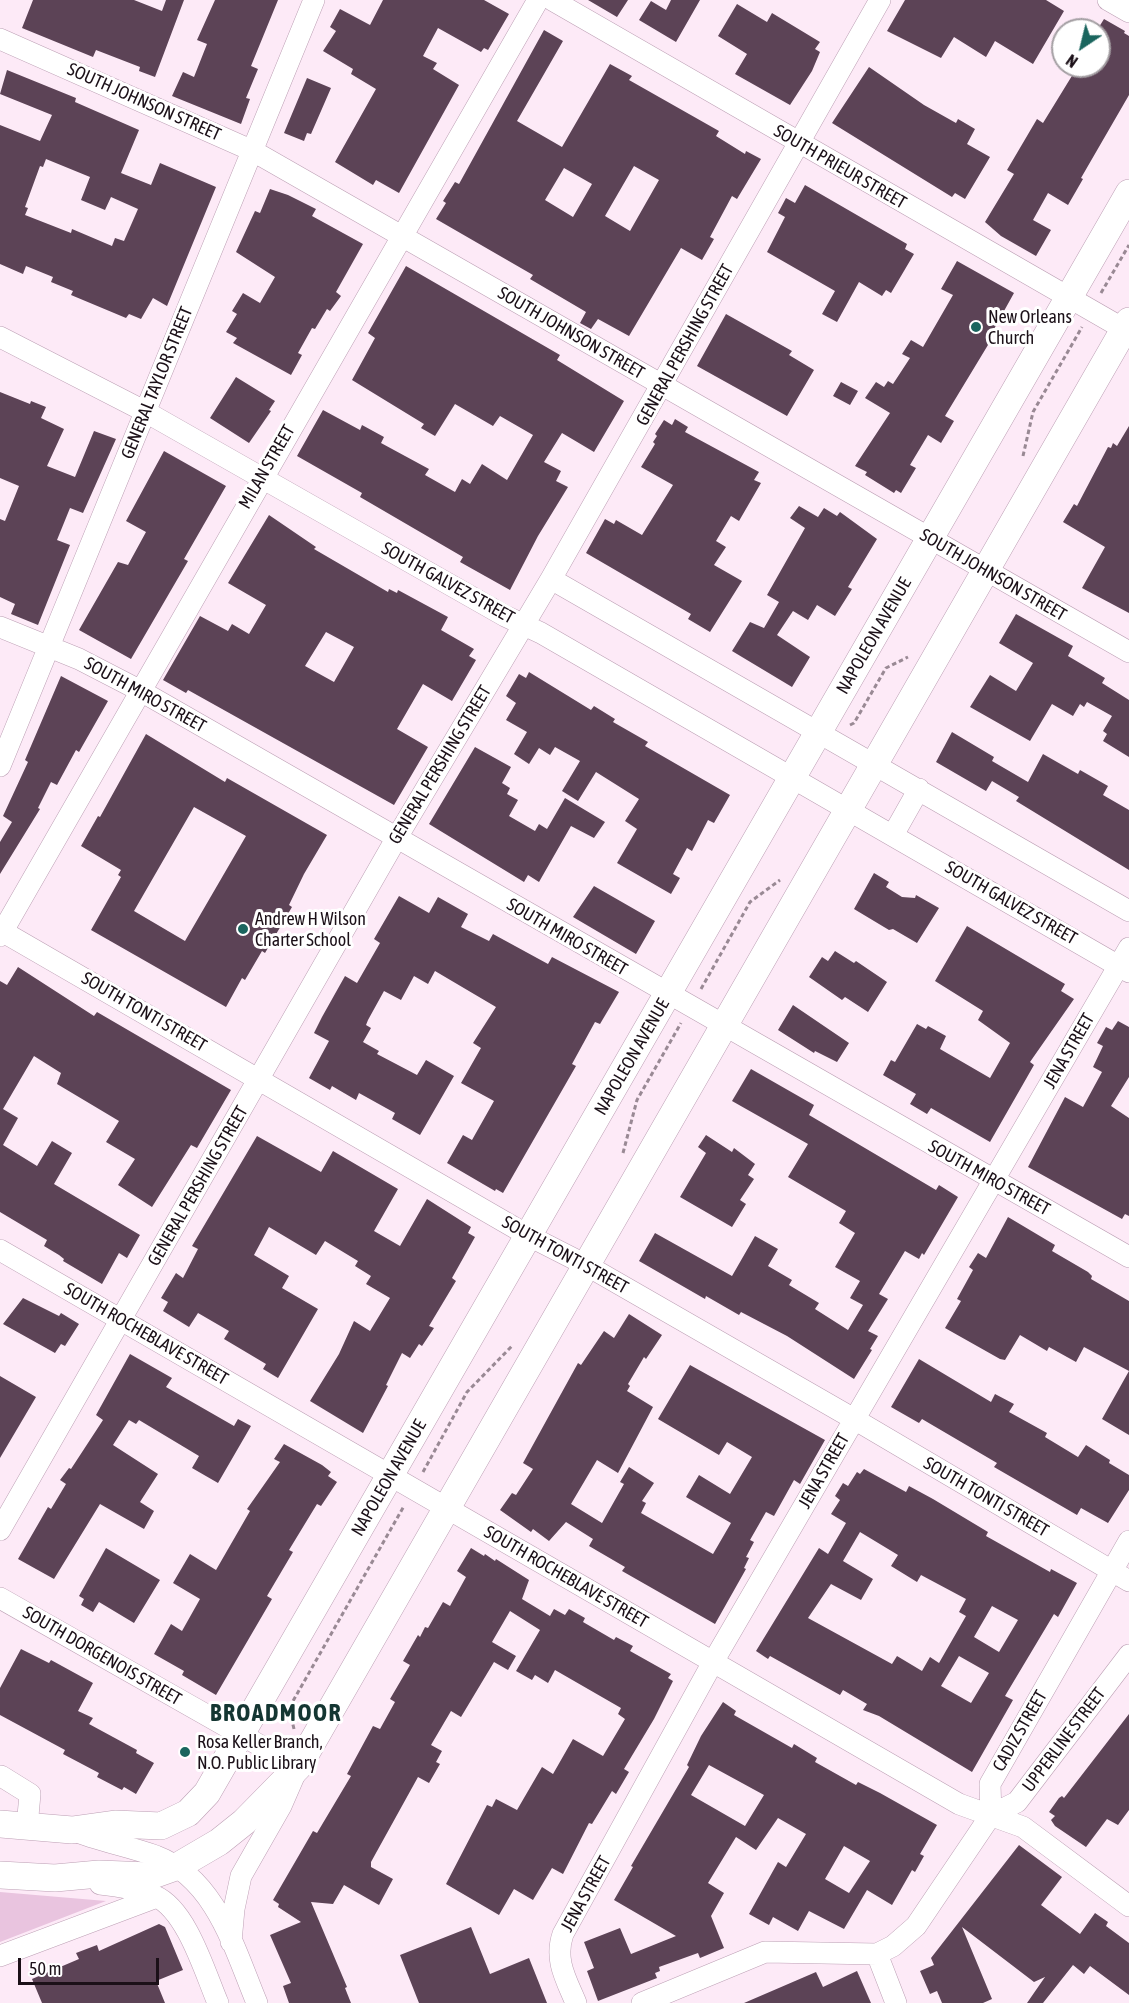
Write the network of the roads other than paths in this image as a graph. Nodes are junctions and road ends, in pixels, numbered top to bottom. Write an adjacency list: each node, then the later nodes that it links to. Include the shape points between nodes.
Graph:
1 (314, 0): 9 (street, GENERAL TAYLOR STREET)
2 (538, 0): 11 (street, MILAN STREET)
3 (552, 0): 8 (street, SOUTH PRIEUR STREET)
4 (880, 0): 8 (street, GENERAL PERSHING STREET)
5 (1108, 0): 6 (street)
6 (1129, 12)
7 (0, 39): 9 (street, SOUTH JOHNSON STREET)
8 (798, 143): 12 (street, SOUTH PRIEUR STREET); 15 (street, GENERAL PERSHING STREET)
9 (253, 151): 11 (street, SOUTH JOHNSON STREET); 16 (street, GENERAL TAYLOR STREET)
10 (1129, 193): 12 (main road, NAPOLEON AVENUE)
11 (401, 236): 15 (street, SOUTH JOHNSON STREET); 17 (street, MILAN STREET)
12 (1080, 304): 13 (street, SOUTH PRIEUR STREET); 18 (main road, NAPOLEON AVENUE)
13 (1127, 328): 19 (main road)
14 (0, 337): 16 (street, SOUTH GALVEZ STREET)
15 (662, 386): 18 (street, SOUTH JOHNSON STREET); 20 (street, GENERAL PERSHING STREET)
16 (146, 412): 17 (street, SOUTH GALVEZ STREET); 23 (street, GENERAL TAYLOR STREET)
17 (261, 477): 21 (street, SOUTH GALVEZ STREET); 25 (street, MILAN STREET)
18 (930, 539): 19 (street, SOUTH JOHNSON STREET); 26 (main road, NAPOLEON AVENUE)
19 (986, 570): 24 (street, SOUTH JOHNSON STREET); 27 (main road)
20 (551, 579): 21 (street, GENERAL PERSHING STREET); 26 (street)
21 (524, 625): 29 (street, SOUTH GALVEZ STREET); 33 (street, GENERAL PERSHING STREET)
22 (0, 627): 23 (street, SOUTH MIRO STREET)
23 (49, 646): 25 (street, SOUTH MIRO STREET); 28 (street, GENERAL TAYLOR STREET)
24 (1129, 652)
25 (139, 690): 33 (street, SOUTH MIRO STREET); 35 (street, MILAN STREET)
26 (831, 729): 27 (street); 29 (main road, NAPOLEON AVENUE)
27 (874, 763): 30 (street); 31 (main road)
28 (0, 766)
29 (793, 777): 31 (street, SOUTH GALVEZ STREET); 37 (main road, NAPOLEON AVENUE)
30 (919, 789): 32 (street); 34 (street)
31 (849, 809): 32 (street, SOUTH GALVEZ STREET); 38 (main road)
32 (893, 835): 36 (street, SOUTH GALVEZ STREET)
33 (396, 839): 37 (street, SOUTH MIRO STREET); 39 (street, GENERAL PERSHING STREET)
34 (1129, 911)
35 (1, 933): 39 (street, SOUTH TONTI STREET)
36 (1126, 962): 40 (street, JENA STREET)
37 (668, 995): 38 (street, SOUTH MIRO STREET); 41 (main road, NAPOLEON AVENUE)
38 (723, 1027): 40 (street, SOUTH MIRO STREET); 44 (main road)
39 (260, 1078): 41 (street, SOUTH TONTI STREET); 45 (street, GENERAL PERSHING STREET)
40 (993, 1182): 43 (street, SOUTH MIRO STREET); 46 (street, JENA STREET)
41 (529, 1236): 44 (street, SOUTH TONTI STREET); 47 (main road, NAPOLEON AVENUE)
42 (0, 1250): 45 (street, SOUTH ROCHEBLAVE STREET)
43 (1129, 1257)
44 (586, 1266): 46 (street, SOUTH TONTI STREET); 48 (main road)
45 (122, 1320): 47 (street, SOUTH ROCHEBLAVE STREET); 49 (street, GENERAL PERSHING STREET)
46 (854, 1419): 51 (street, SOUTH TONTI STREET); 54 (street, JENA STREET)
47 (391, 1475): 48 (street, SOUTH ROCHEBLAVE STREET); 55 (main road, NAPOLEON AVENUE)
48 (447, 1508): 54 (street, SOUTH ROCHEBLAVE STREET); 56 (main road)
49 (0, 1530)
50 (1129, 1540): 51 (street, CADIZ STREET)
51 (1120, 1576): 58 (street, CADIZ STREET, via 990,1784)
52 (0, 1598): 55 (street, SOUTH DORGENOIS STREET)
53 (1129, 1655): 58 (street, UPPERLINE STREET, via 1017,1802)
54 (713, 1662): 58 (street, SOUTH ROCHEBLAVE STREET, via 959,1804); 72 (street, JENA STREET, via 563,1934 558,1947 559,1962)
55 (241, 1735): 56 (street, SOUTH DORGENOIS STREET); 61 (main road, NAPOLEON AVENUE, via 207,1793 188,1813 161,1826 115,1824)
56 (298, 1767): 62 (main road, via 244,1822); 67 (street, via 242,1876)
57 (0, 1778): 60 (street, via 30,1794)
58 (991, 1815): 66 (street, SOUTH ROCHEBLAVE STREET, via 1023,1827); 68 (street, via 916,1926)
59 (0, 1824): 60 (main road, NAPOLEON AVENUE)
60 (27, 1827): 61 (main road, NAPOLEON AVENUE)
61 (72, 1830): 62 (street)
62 (177, 1866): 64 (main road, via 150,1876 99,1874); 67 (street, via 203,1889)
63 (0, 1875): 64 (main road)
64 (55, 1878): 65 (street, via 119,1886)
65 (157, 1897): 69 (street); 70 (street, via 171,1907 184,1925)
66 (1129, 1906)
67 (231, 1942): 71 (street)
68 (877, 1954): 73 (street, via 765,1952); 74 (street)
69 (0, 1956)
70 (218, 2003)
71 (257, 2003)
72 (576, 2003)
73 (642, 2003)
74 (896, 2003)

